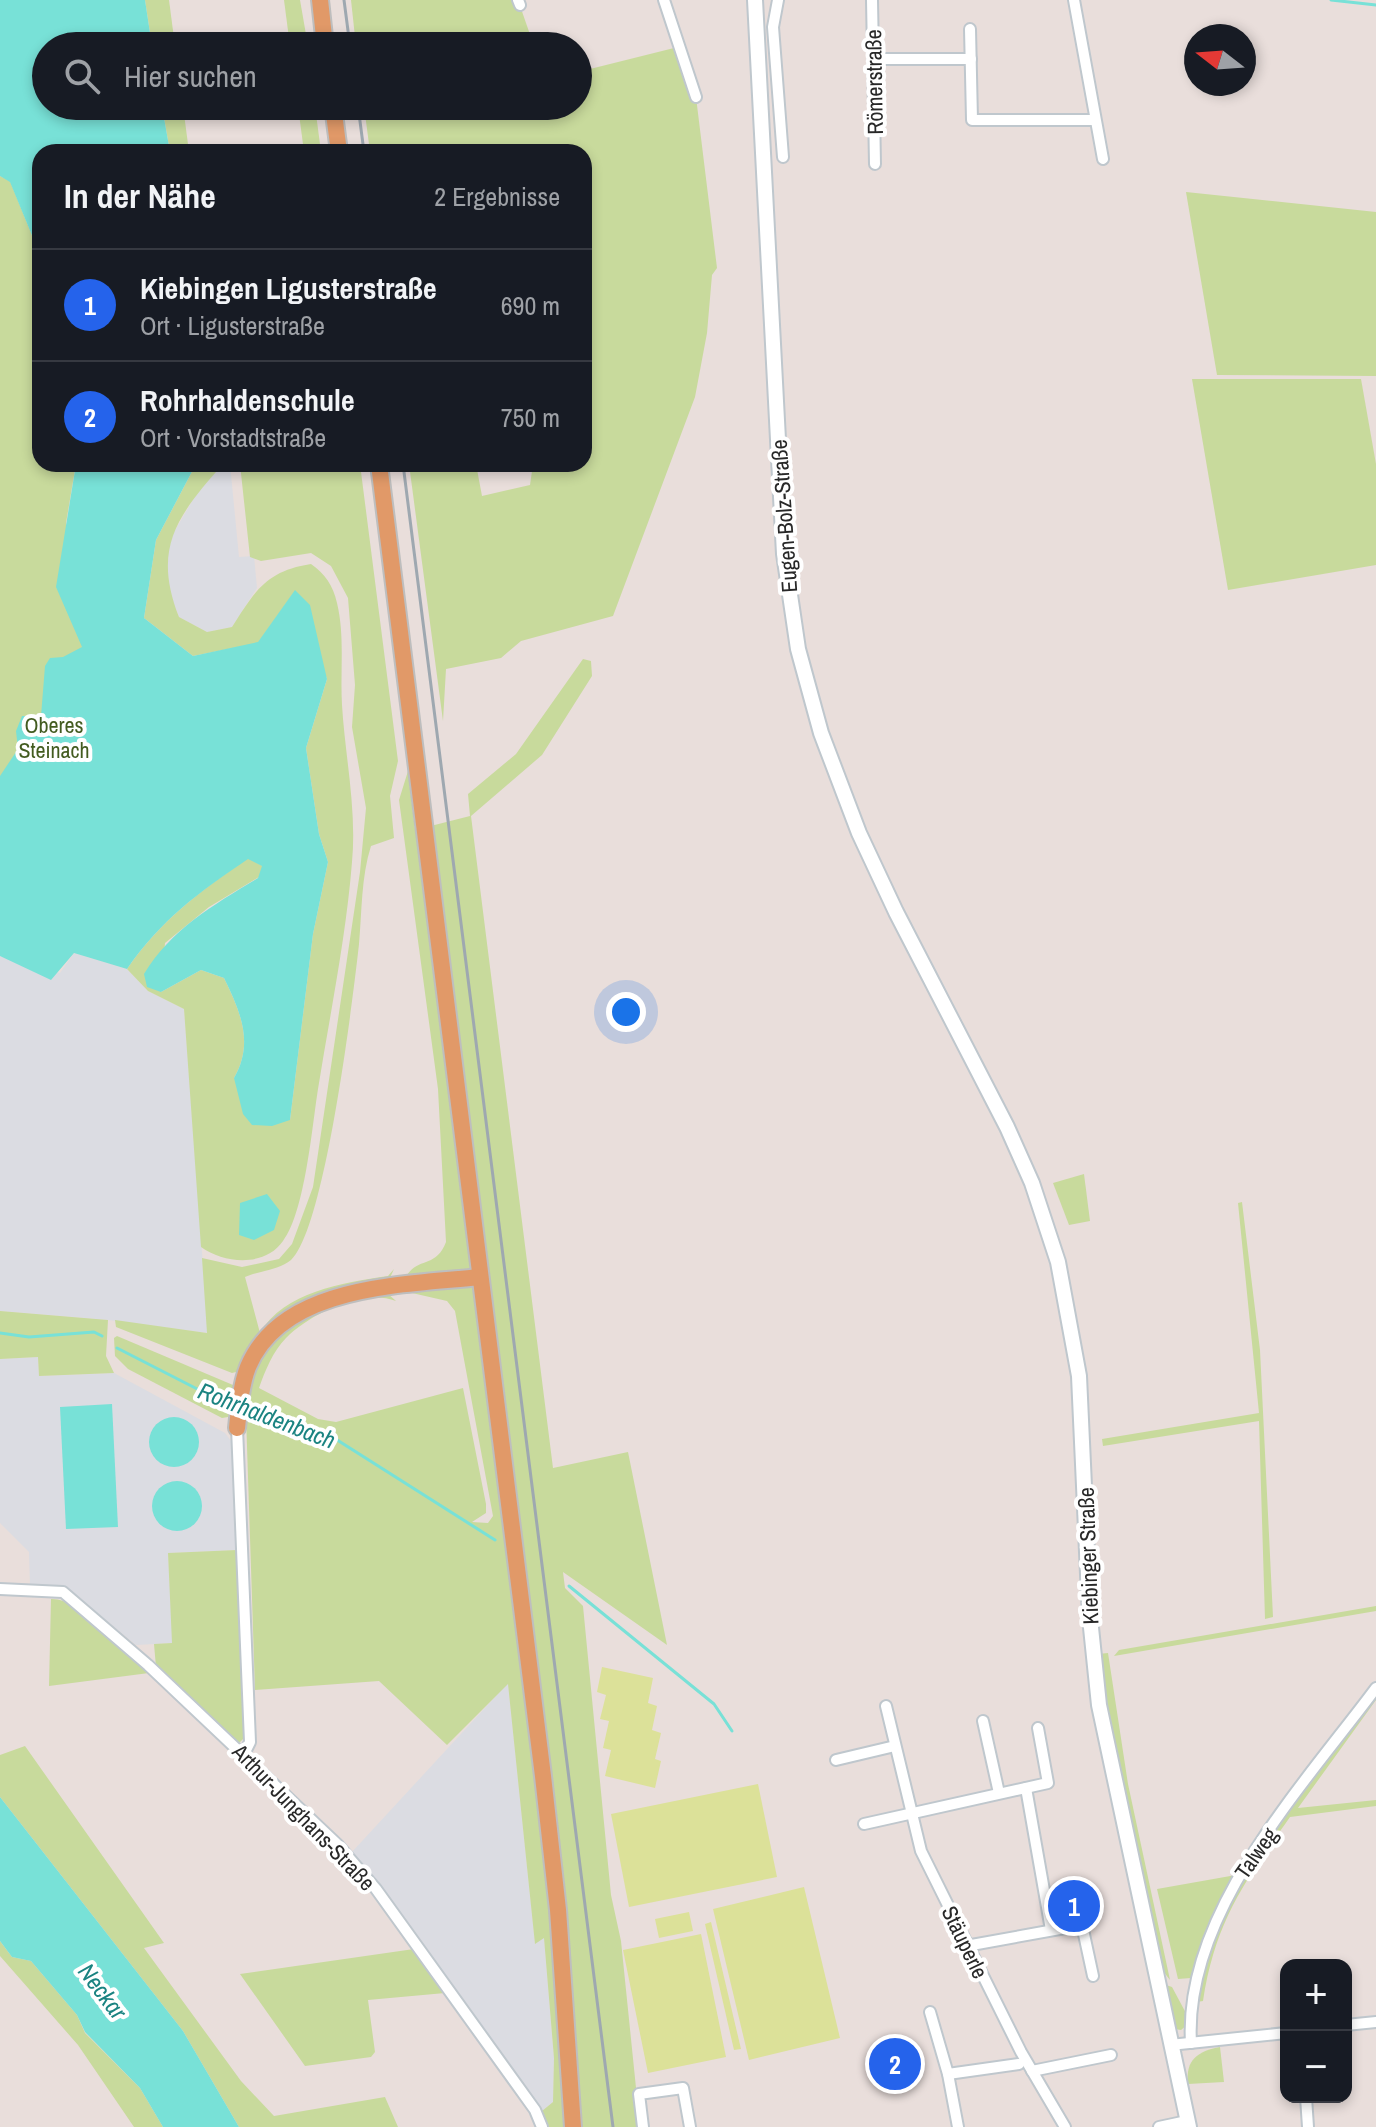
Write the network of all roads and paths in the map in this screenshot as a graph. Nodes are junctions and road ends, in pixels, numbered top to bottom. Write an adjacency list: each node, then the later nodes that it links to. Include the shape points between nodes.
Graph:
1 (320, 0): 8 (main road)
2 (664, 0): 11 (street)
3 (778, 0): 15 (street, via 773,27)
4 (872, 0): 9 (street, Römerstraße)
5 (1074, 0): 13 (street)
6 (757, 4): 19 (street, Eugen-Bolz-Straße, via 784,554 794,627 815,714 845,798)
7 (970, 29): 10 (street)
8 (323, 32)
9 (875, 59): 10 (street); 17 (street, Römerstraße)
10 (971, 59): 13 (street, via 972,120)
11 (696, 97)
12 (335, 120): 14 (main road)
13 (1095, 120): 16 (street)
14 (338, 144)
15 (783, 157)
16 (1103, 159)
17 (875, 164)
18 (380, 472): 20 (main road)
19 (943, 1003): 42 (street, Kiebinger Straße, via 1021,1157 1065,1291 1082,1411 1099,1705)
20 (480, 1277): 21 (main road, via 370,1289 335,1297 290,1317 269,1335 249,1365); 50 (main road, via 558,1910)
21 (238, 1422): 28 (street, via 250,1742)
22 (0, 1589): 28 (street, Arthur-Junghans-Straße, via 63,1592)
23 (1376, 1688): 41 (street, Talweg, via 1223,1904 1198,1975)
24 (886, 1706): 27 (street, Stäuperle)
25 (983, 1721): 31 (street)
26 (1038, 1728): 30 (street, via 1048,1783)
27 (895, 1746): 29 (street); 32 (street, Stäuperle)
28 (244, 1754): 49 (street, Arthur-Junghans-Straße, via 366,1875)
29 (836, 1760)
30 (1026, 1788): 31 (street); 34 (street)
31 (999, 1793): 32 (street)
32 (909, 1813): 33 (street); 35 (street, Stäuperle)
33 (864, 1824)
34 (1051, 1930): 35 (street); 36 (street, via 1082,1925)
35 (966, 1946): 45 (street, Stäuperle)
36 (1093, 1976)
37 (930, 2012): 46 (street)
38 (1376, 2022): 39 (street)
39 (1352, 2024)
40 (1280, 2034): 41 (street)
41 (1191, 2043): 42 (street)
42 (1170, 2045): 48 (street, Kiebinger Straße)
43 (1111, 2055): 45 (street)
44 (1019, 2064): 46 (street)
45 (1032, 2071): 54 (street, Stäuperle)
46 (948, 2074): 53 (street)
47 (1306, 2103): 56 (street)
48 (1188, 2124): 55 (street)
49 (542, 2127)
50 (573, 2127)
51 (643, 2127): 52 (street, via 639,2094 683,2088)
52 (690, 2127)
53 (958, 2127)
54 (1065, 2127)
55 (1159, 2127)
56 (1308, 2127)

